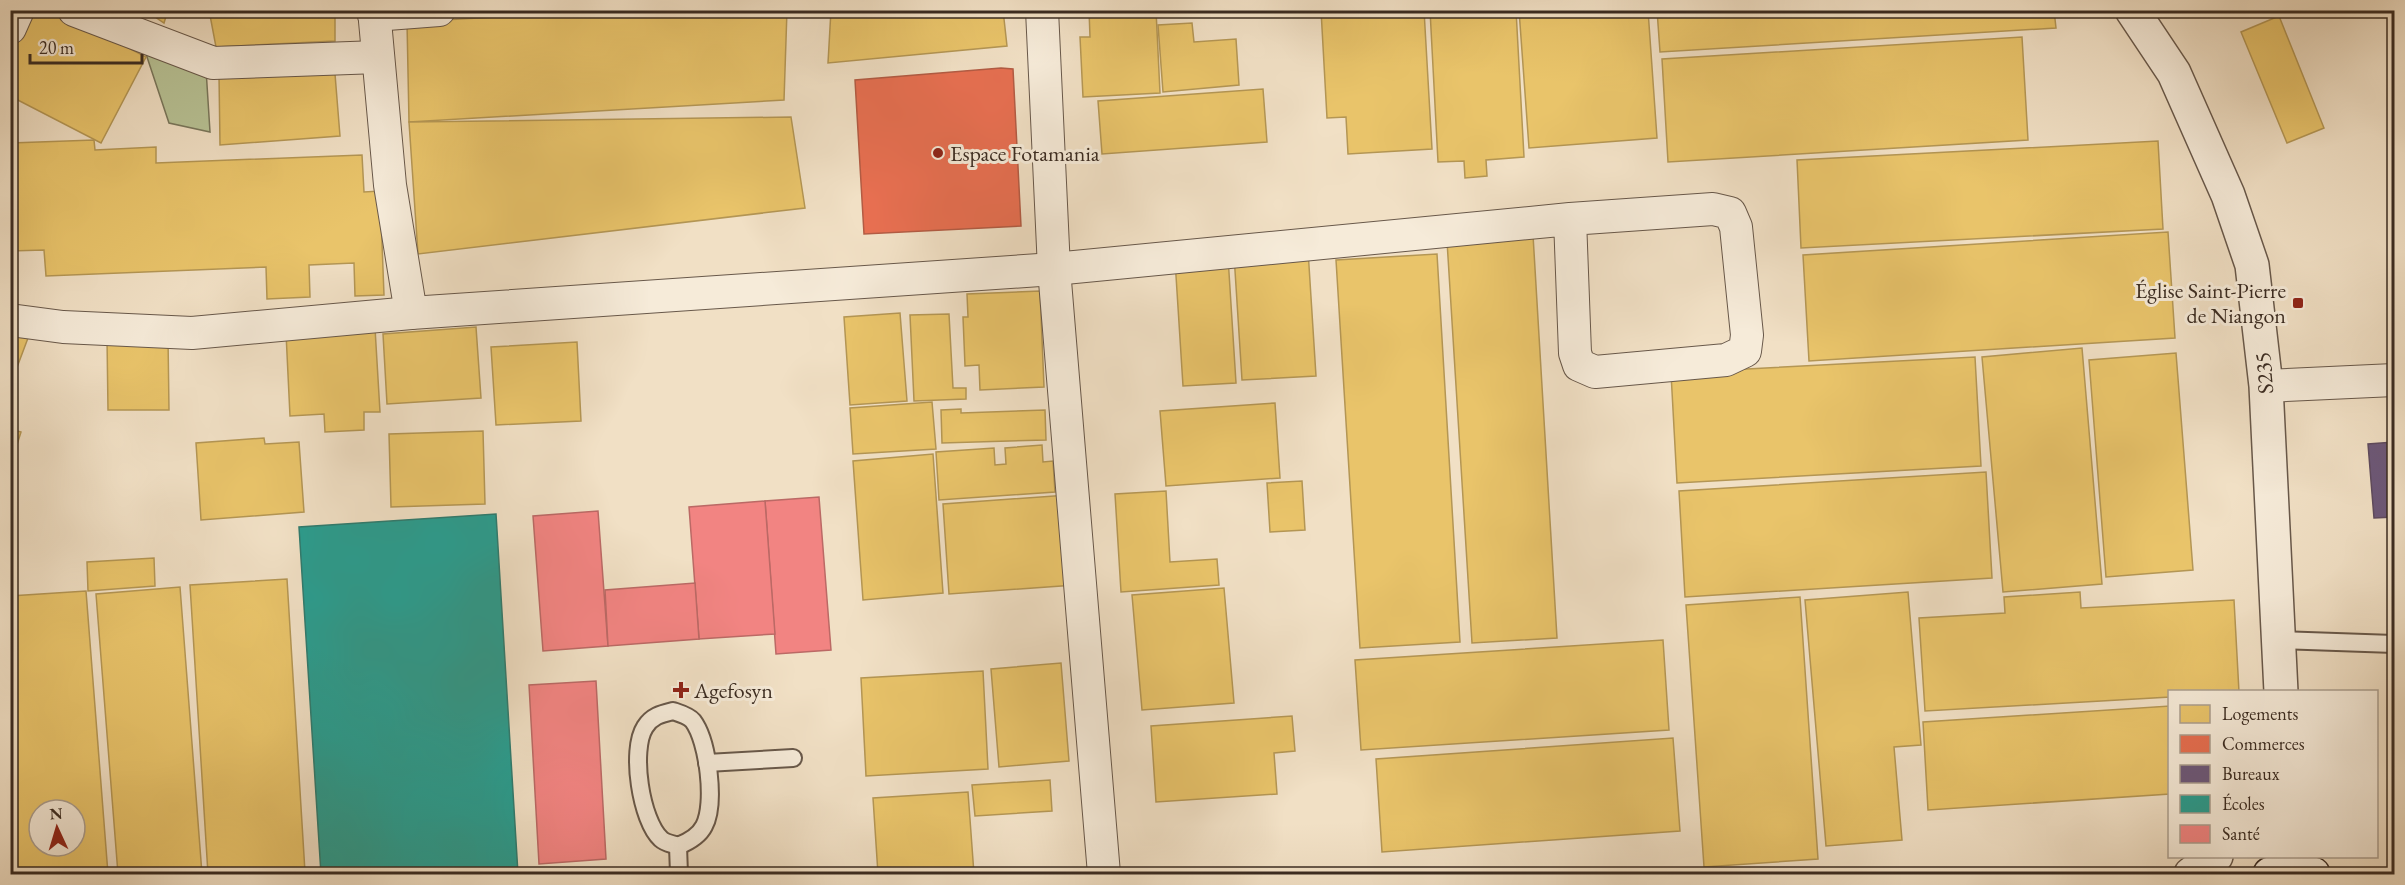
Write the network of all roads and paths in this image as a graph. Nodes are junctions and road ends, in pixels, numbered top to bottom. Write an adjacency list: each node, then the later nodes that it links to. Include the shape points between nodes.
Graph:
1 (18, 10): 7 (street)
2 (74, 10): 8 (street, via 213,63)
3 (439, 10): 6 (street)
4 (1042, 10): 10 (street)
5 (2132, 10): 14 (street, S235, via 2174,73 2228,195 2252,265)
6 (374, 13): 8 (street)
7 (10, 28)
8 (378, 57): 11 (street, via 390,185)
9 (1570, 219): 9 (street, via 1575,353 1579,365 1595,372 1726,360 1745,351 1747,335 1736,227 1730,213 1713,209); 10 (street)
10 (1054, 269): 11 (street); 23 (street)
11 (411, 313): 12 (street, via 192,333 63,327)
12 (10, 320)
13 (2394, 381): 14 (street)
14 (2266, 386): 15 (street, S235)
15 (2277, 640): 16 (lane); 17 (street, S235)
16 (2394, 644)
17 (2281, 690)
18 (793, 758): 19 (lane)
19 (707, 763): 20 (lane, via 709,804 704,826 693,839); 20 (lane, via 701,735 692,719 673,711 655,716 638,742 647,815 662,841)
20 (678, 846): 22 (lane)
21 (2213, 858): 24 (street)
22 (679, 874)
23 (1104, 874)
24 (2191, 874)

